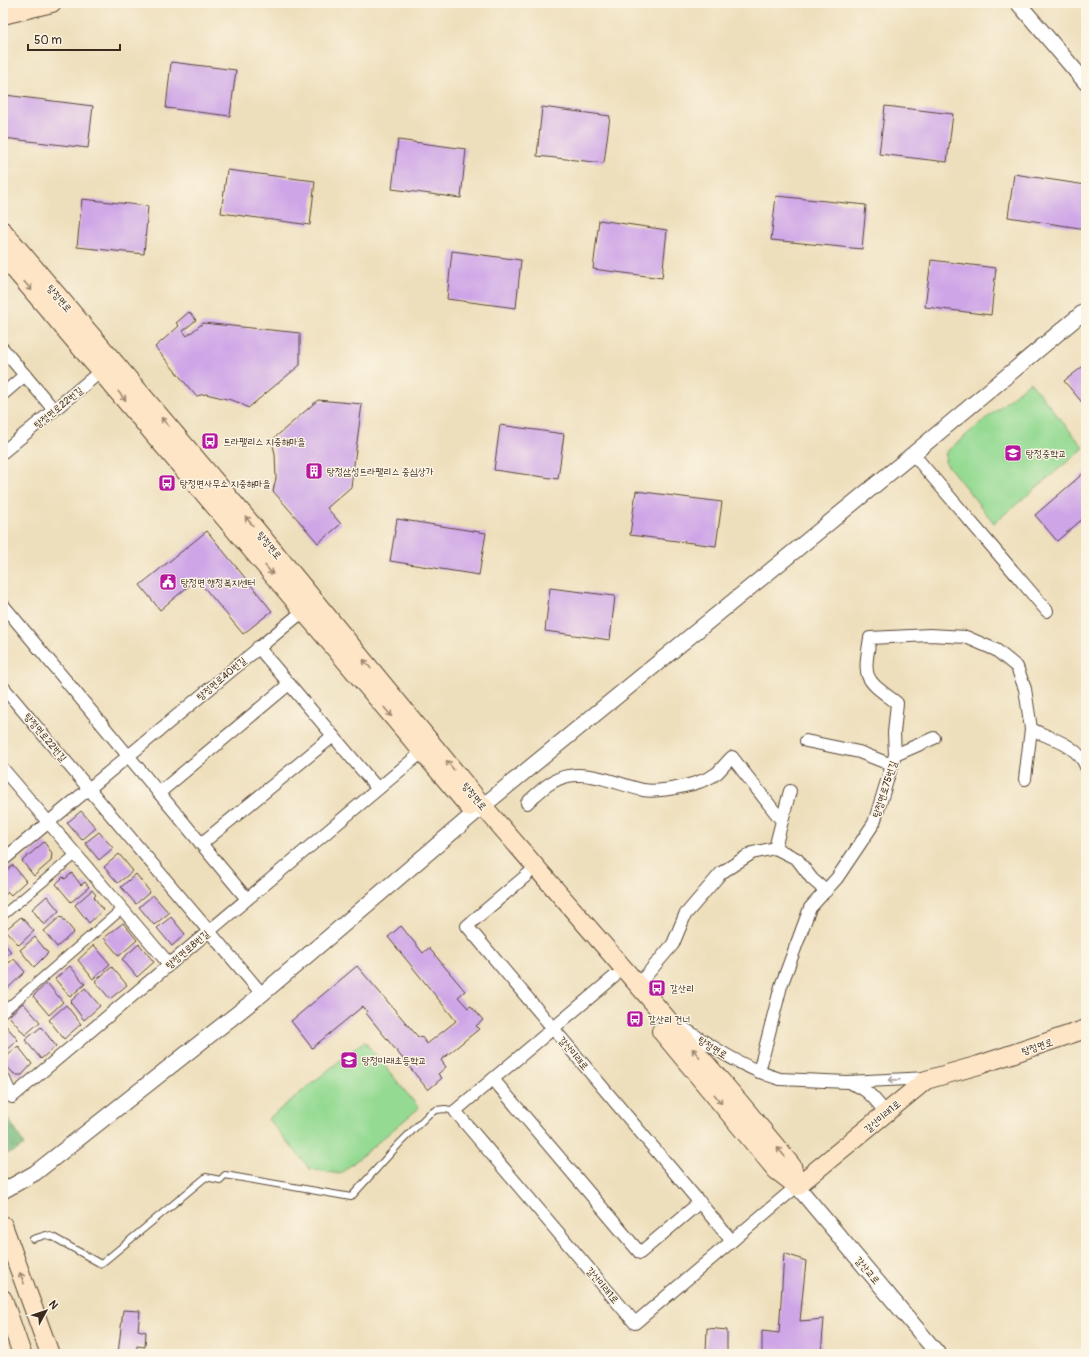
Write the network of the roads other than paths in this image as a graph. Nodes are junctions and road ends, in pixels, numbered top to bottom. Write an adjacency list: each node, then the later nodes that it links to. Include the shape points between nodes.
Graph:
1 (52, 3): 3 (main road)
2 (1018, 3): 4 (street)
3 (3, 15)
4 (1086, 83)
5 (3, 231): 9 (main road, 탕정면로)
6 (3, 256): 9 (main road, 탕정면로, one-way to 9)
7 (1086, 310): 14 (street)
8 (3, 349): 10 (street)
9 (107, 366): 12 (street, 탕정면로22번길); 16 (main road, 탕정면로, via 254,527)
10 (25, 375): 11 (street); 12 (street)
11 (3, 394)
12 (54, 410): 13 (street, 탕정면로22번길)
13 (3, 452)
14 (913, 454): 17 (street); 36 (street)
15 (3, 605): 26 (street)
16 (309, 605): 18 (street, 탕정면로40번길); 25 (main road, 탕정면로, one-way to 25); 36 (main road, 탕정면로, one-way to 16)
17 (1046, 611)
18 (258, 647): 19 (street); 26 (street, 탕정면로40번길)
19 (289, 684): 22 (street); 34 (street)
20 (3, 687): 31 (street, 탕정면로22번길)
21 (1030, 729): 27 (street, 탕정면로75번길, via 1025,689 1017,667 996,650 966,637 930,635 870,638 865,665 867,676 873,685 897,703); 28 (street, via 1074,750); 30 (street)
22 (333, 736): 32 (street); 39 (street)
23 (934, 738): 27 (street)
24 (806, 741): 27 (street)
25 (422, 752): 32 (street, 탕정면로8번길); 36 (main road, 탕정면로)
26 (128, 756): 31 (street, 탕정면로40번길); 34 (street)
27 (894, 760): 44 (street, 탕정면로75번길, via 874,823)
28 (1086, 767)
29 (3, 769): 38 (street)
30 (1025, 779)
31 (89, 788): 38 (street, 탕정면로40번길); 48 (street)
32 (378, 789): 45 (street, 탕정면로8번길)
33 (790, 791): 37 (street)
34 (159, 794): 39 (street)
35 (527, 803): 37 (street, via 546,786 568,776 588,776 644,790 697,783 716,774 732,757)
36 (479, 810): 43 (main road, 탕정면로); 51 (main road, 탕정면로); 52 (street)
37 (782, 821): 40 (street)
38 (48, 822): 41 (street); 42 (street, 탕정면로40번길)
39 (201, 844): 45 (street)
40 (775, 848): 44 (street, via 797,859 812,879); 51 (street, via 752,853 721,873 685,915 673,944)
41 (75, 854): 46 (street); 47 (street)
42 (3, 860)
43 (528, 875): 50 (main road, 탕정면로); 55 (street, 갈산미래로, via 467,926)
44 (826, 891): 58 (street, 탕정면로75번길, via 810,908 784,979)
45 (247, 899): 48 (street, 탕정면로8번길)
46 (122, 909): 49 (street); 53 (street)
47 (3, 915)
48 (209, 931): 49 (street, 탕정면로8번길); 52 (street)
49 (169, 964): 59 (street, 탕정면로8번길, via 12,1096)
50 (614, 977): 54 (main road, 탕정면로); 55 (street)
51 (638, 985): 54 (main road, 탕정면로)
52 (262, 994): 67 (street, via 35,1173)
53 (3, 1012)
54 (659, 1020): 57 (street, 탕정면로); 62 (main road, one-way to 54); 66 (main road, one-way to 66, via 776,1170)
55 (553, 1028): 61 (street); 68 (street, 갈산미래로)
56 (1086, 1029): 60 (main road, 탕정면로, via 979,1065)
57 (736, 1060): 58 (street, 탕정면로); 62 (street, via 722,1064)
58 (760, 1072): 63 (street, 탕정면로, via 780,1079)
59 (3, 1077)
60 (933, 1077): 63 (street, 탕정면로, one-way to 63); 65 (main road, 갈산미래1로)
61 (492, 1079): 64 (street); 68 (street, via 640,1253)
62 (720, 1080): 66 (main road, one-way to 62, via 792,1166)
63 (847, 1082): 65 (street, via 868,1092)
64 (456, 1111): 70 (lane, via 436,1110 429,1114 351,1197 225,1175 220,1180 206,1177 101,1264 53,1237); 71 (street, 갈산미래1로, via 635,1323)
65 (886, 1113): 66 (main road, 갈산미래1로)
66 (797, 1186): 71 (street, 갈산미래1로); 75 (street, 갈산교로)
67 (3, 1192)
68 (700, 1202): 71 (street, 갈산미래로)
69 (3, 1225): 74 (main road, one-way to 69)
70 (33, 1239)
71 (732, 1241)
72 (3, 1299): 73 (main road)
73 (22, 1354)
74 (50, 1354)
75 (938, 1354)

